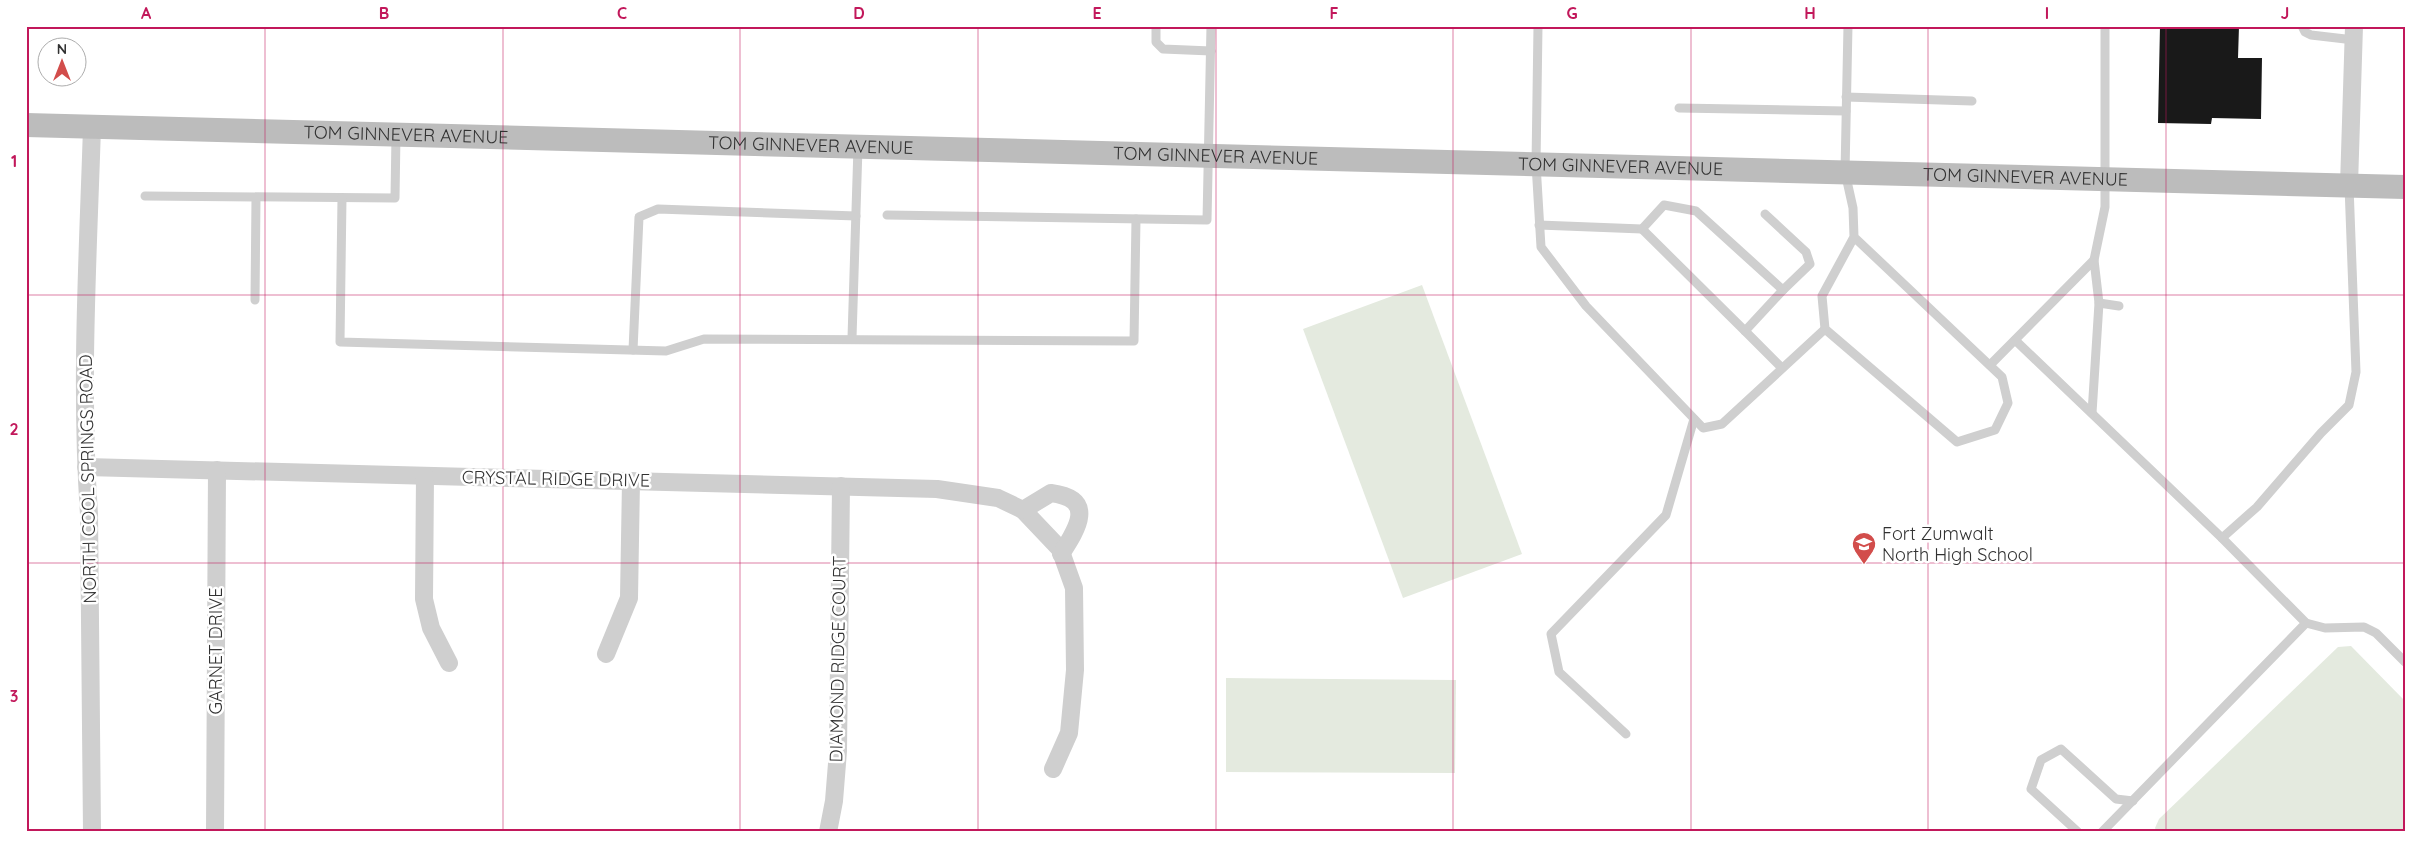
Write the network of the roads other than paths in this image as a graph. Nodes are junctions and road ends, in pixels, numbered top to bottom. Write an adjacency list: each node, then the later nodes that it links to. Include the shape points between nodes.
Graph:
1 (1156, 26): 8 (lane, via 1156,42 1163,50)
2 (1211, 26): 8 (lane)
3 (1538, 26): 18 (lane)
4 (1848, 26): 9 (lane)
5 (2105, 26): 20 (lane)
6 (2302, 26): 7 (lane, via 2304,32 2311,35)
7 (2354, 33): 21 (street)
8 (1211, 51): 17 (lane)
9 (1846, 97): 10 (lane); 12 (lane)
10 (1972, 101)
11 (1678, 108): 12 (lane)
12 (1846, 111): 19 (lane)
13 (26, 125): 14 (main road, TOM GINNEVER AVENUE)
14 (92, 127): 15 (main road, TOM GINNEVER AVENUE); 47 (street, NORTH COOL SPRINGS ROAD, via 86,314)
15 (396, 134): 16 (main road, TOM GINNEVER AVENUE); 25 (lane, via 395,198)
16 (858, 146): 17 (main road, TOM GINNEVER AVENUE); 28 (lane)
17 (1209, 156): 18 (main road, TOM GINNEVER AVENUE); 29 (lane, via 1207,220)
18 (1536, 164): 19 (main road, TOM GINNEVER AVENUE); 30 (lane)
19 (1845, 172): 20 (main road, TOM GINNEVER AVENUE); 32 (lane, via 1853,208)
20 (2105, 179): 21 (main road, TOM GINNEVER AVENUE); 33 (lane, via 2105,207)
21 (2349, 185): 22 (main road, TOM GINNEVER AVENUE); 53 (lane, via 2356,372 2349,405 2258,506)
22 (2405, 187)
23 (145, 196): 24 (lane)
24 (256, 198): 25 (lane); 35 (lane)
25 (342, 198): 42 (lane, via 340,342)
26 (1765, 214): 34 (lane, via 1806,252 1810,264)
27 (887, 215): 29 (lane)
28 (856, 216): 40 (lane); 42 (lane, via 658,209 639,217)
29 (1136, 219): 40 (lane, via 1134,341)
30 (1539, 225): 31 (lane); 46 (lane, via 1541,247 1586,306)
31 (1642, 229): 34 (lane, via 1664,204 1696,211); 39 (lane)
32 (1854, 237): 38 (lane, via 1822,296); 43 (lane)
33 (2094, 260): 36 (lane); 41 (lane)
34 (1783, 290): 39 (lane)
35 (255, 300)
36 (2099, 303): 37 (lane); 45 (lane)
37 (2119, 306)
38 (1825, 329): 43 (lane, via 1957,442 1995,430 2008,403 2002,376); 44 (lane)
39 (1745, 331): 44 (lane)
40 (852, 338): 42 (lane, via 704,339 666,351)
41 (2015, 340): 43 (lane); 45 (lane)
42 (633, 350)
43 (1990, 365)
44 (1782, 368): 46 (lane, via 1722,424 1703,428)
45 (2092, 413): 53 (lane)
46 (1694, 419): 59 (lane, via 1666,515 1551,634 1559,672)
47 (86, 467): 48 (street, CRYSTAL RIDGE DRIVE); 62 (street, NORTH COOL SPRINGS ROAD)
48 (217, 470): 49 (street, CRYSTAL RIDGE DRIVE); 63 (street, GARNET DRIVE)
49 (426, 476): 50 (street, CRYSTAL RIDGE DRIVE); 58 (street, via 424,599 431,628)
50 (631, 481): 51 (street, CRYSTAL RIDGE DRIVE); 56 (street, via 629,598)
51 (842, 486): 52 (street, CRYSTAL RIDGE DRIVE, via 938,489 998,498); 64 (street, DIAMOND RIDGE COURT, via 838,751)
52 (1023, 510): 54 (street, CRYSTAL RIDGE DRIVE); 54 (street, via 1052,493 1071,498 1077,504 1081,517)
53 (2222, 538): 55 (lane)
54 (1061, 554): 60 (street, CRYSTAL RIDGE DRIVE, via 1074,588 1074,670 1069,733)
55 (2306, 623): 57 (lane, via 2325,628 2364,627 2376,633); 61 (lane)
56 (606, 654)
57 (2405, 662)
58 (448, 663)
59 (1626, 734)
60 (1053, 769)
61 (2133, 801): 65 (lane, via 2116,799 2061,749 2041,760 2031,789); 66 (lane)
62 (92, 832)
63 (215, 832)
64 (828, 832)
65 (2078, 832)
66 (2102, 832)

